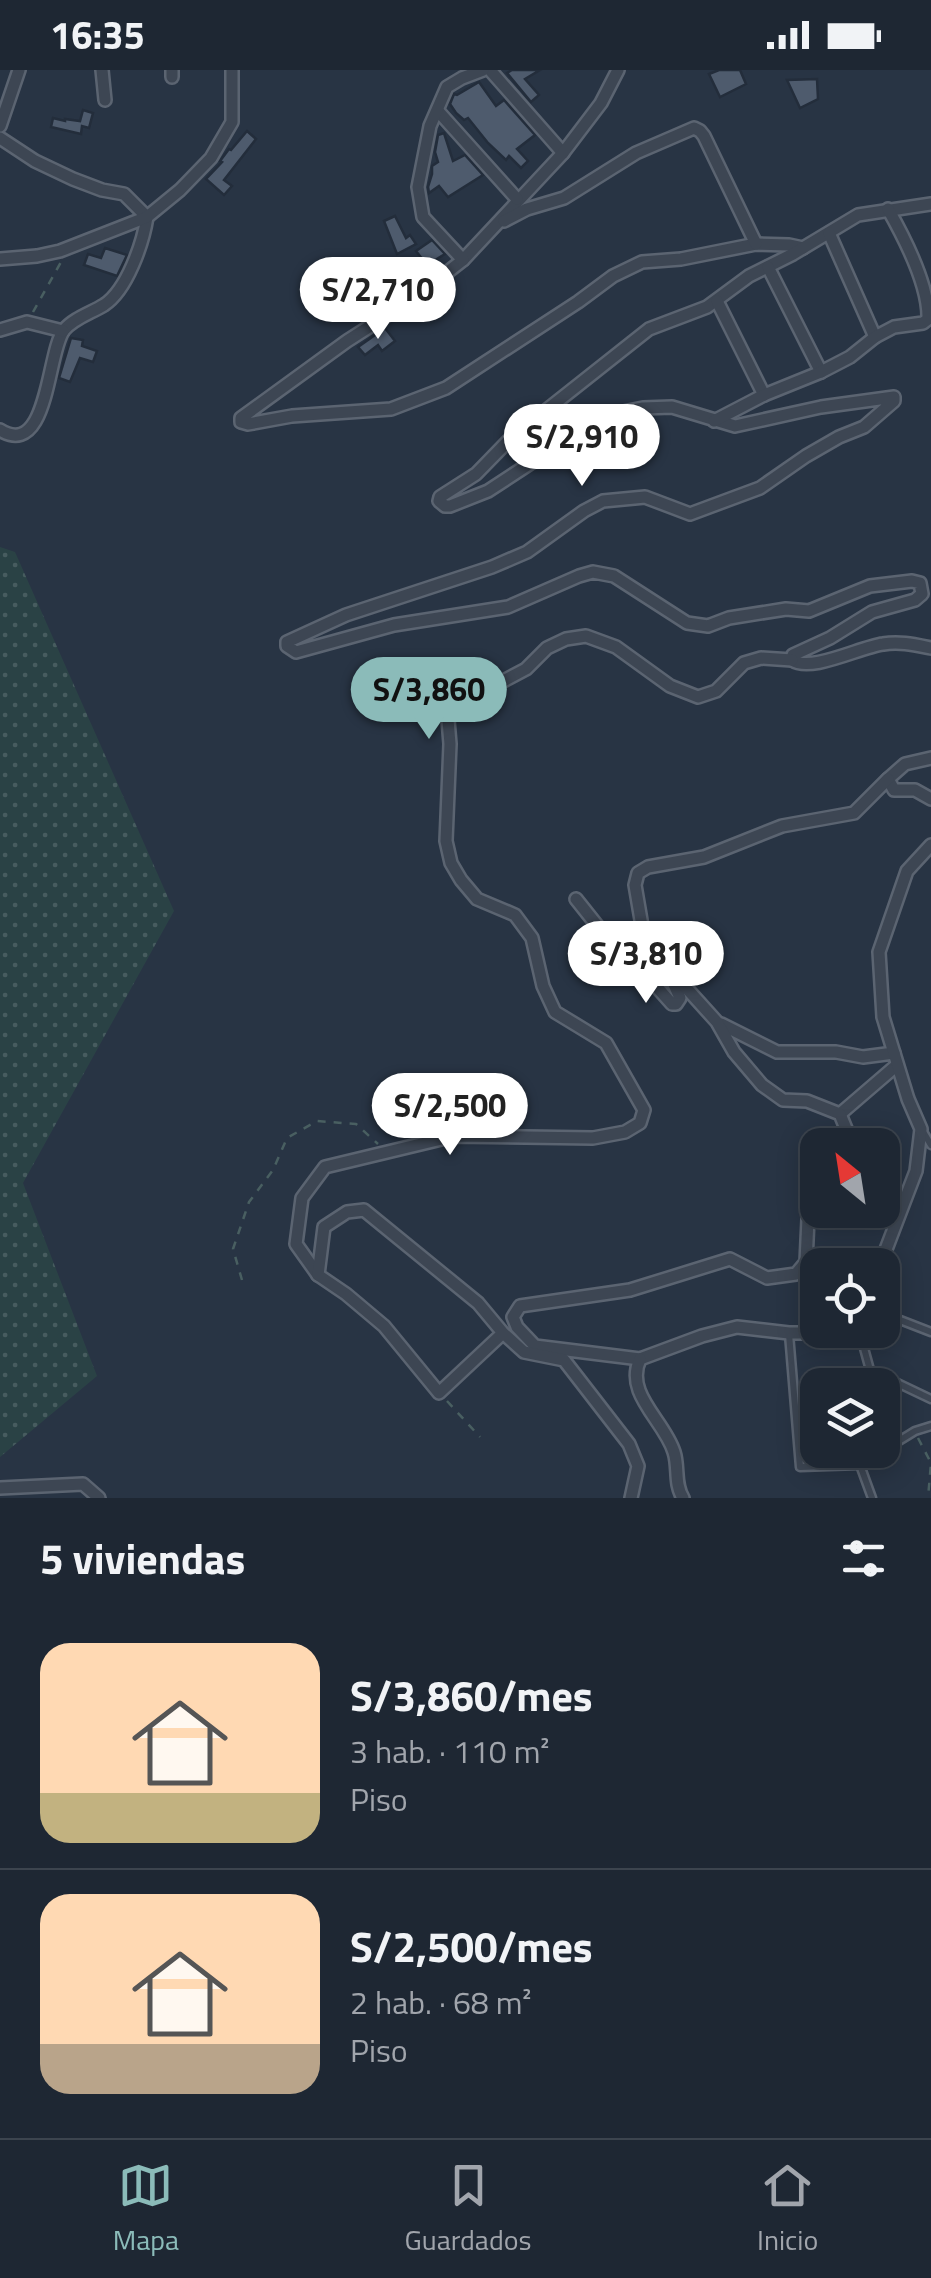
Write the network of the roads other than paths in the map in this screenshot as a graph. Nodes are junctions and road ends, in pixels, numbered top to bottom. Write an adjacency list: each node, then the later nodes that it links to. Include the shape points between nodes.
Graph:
1 (20, 70): 8 (street)
2 (102, 70): 6 (street)
3 (232, 70): 14 (street, via 232,122 211,158)
4 (487, 70): 7 (street, via 447,87); 10 (street)
5 (618, 70): 10 (street)
6 (105, 100)
7 (438, 111): 11 (street); 20 (street, via 420,202 423,218)
8 (0, 126)
9 (0, 138): 14 (street, via 73,180 124,194)
10 (563, 152): 11 (street)
11 (517, 200): 15 (street)
12 (931, 204): 13 (street)
13 (888, 209): 16 (street, via 858,215); 25 (street, via 919,275 928,320)
14 (147, 217): 19 (street, via 37,256); 24 (street, via 126,280 108,303)
15 (496, 225): 17 (street, via 564,198 636,152 694,128 704,136); 20 (street)
16 (828, 232): 18 (street); 25 (street)
17 (756, 244): 18 (street); 20 (street, via 642,262 446,388 391,409 242,422)
18 (802, 248): 21 (street)
19 (0, 259)
20 (463, 260)
21 (768, 266): 22 (street); 26 (street)
22 (717, 301): 27 (street); 28 (street, via 625,346 439,501 450,506 488,491 618,413 672,407)
23 (0, 330): 24 (street, via 27,322)
24 (63, 331): 29 (street, via 38,418 24,434)
25 (875, 336): 26 (street)
26 (821, 372): 27 (street)
27 (764, 395): 28 (street)
28 (714, 421): 31 (street, via 735,426 895,399 874,421 760,488 690,514 646,497 603,502 492,568 346,615 287,646 296,652 394,625 508,607 593,572 614,576 687,624 708,626 808,610 870,586 920,582 922,594 915,600 872,612)
29 (0, 430)
30 (931, 648): 31 (street, via 884,644 812,664)
31 (792, 660): 46 (street, via 744,663 716,691 698,697 586,636 547,648 526,669 456,706 448,720 446,841 452,864 477,899 524,926 555,1012 606,1043 644,1110 640,1123 625,1132 594,1138 454,1136 325,1168 302,1198 296,1244)
32 (931, 758): 33 (street, via 905,764)
33 (888, 779): 34 (street, via 894,790); 37 (street, via 854,813 782,826 704,857 638,872 642,926)
34 (931, 799)
35 (931, 845): 39 (street, via 907,871 878,952 883,1018)
36 (576, 898): 37 (street, via 619,953 676,1004 680,998)
37 (662, 961): 38 (street)
38 (717, 1022): 39 (street, via 777,1052); 40 (street, via 734,1052 782,1100 808,1100)
39 (895, 1059): 40 (street); 42 (street)
40 (840, 1114): 41 (street)
41 (845, 1128)
42 (922, 1129): 43 (lane); 45 (street, via 916,1171)
43 (931, 1145)
44 (808, 1228): 52 (street, via 806,1262 796,1274 767,1278 730,1258 630,1290 520,1306 513,1317 517,1327 535,1346)
45 (887, 1248)
46 (318, 1275): 49 (street, via 384,1326 439,1393); 49 (street, via 324,1227 364,1210 478,1302)
47 (900, 1319): 48 (lane)
48 (931, 1332)
49 (503, 1333): 52 (street, via 524,1352)
50 (788, 1333): 51 (street); 53 (street, via 737,1327); 58 (lane)
51 (800, 1333)
52 (565, 1355): 53 (street); 62 (street, via 629,1444 638,1466)
53 (640, 1360): 63 (street, via 634,1372 640,1398 675,1454)
54 (900, 1384): 55 (lane)
55 (931, 1399)
56 (931, 1426): 57 (lane)
57 (900, 1441)
58 (800, 1467)
59 (861, 1468): 64 (lane)
60 (0, 1488): 61 (street, via 83,1484)
61 (99, 1498)
62 (631, 1498)
63 (683, 1498)
64 (872, 1498)

